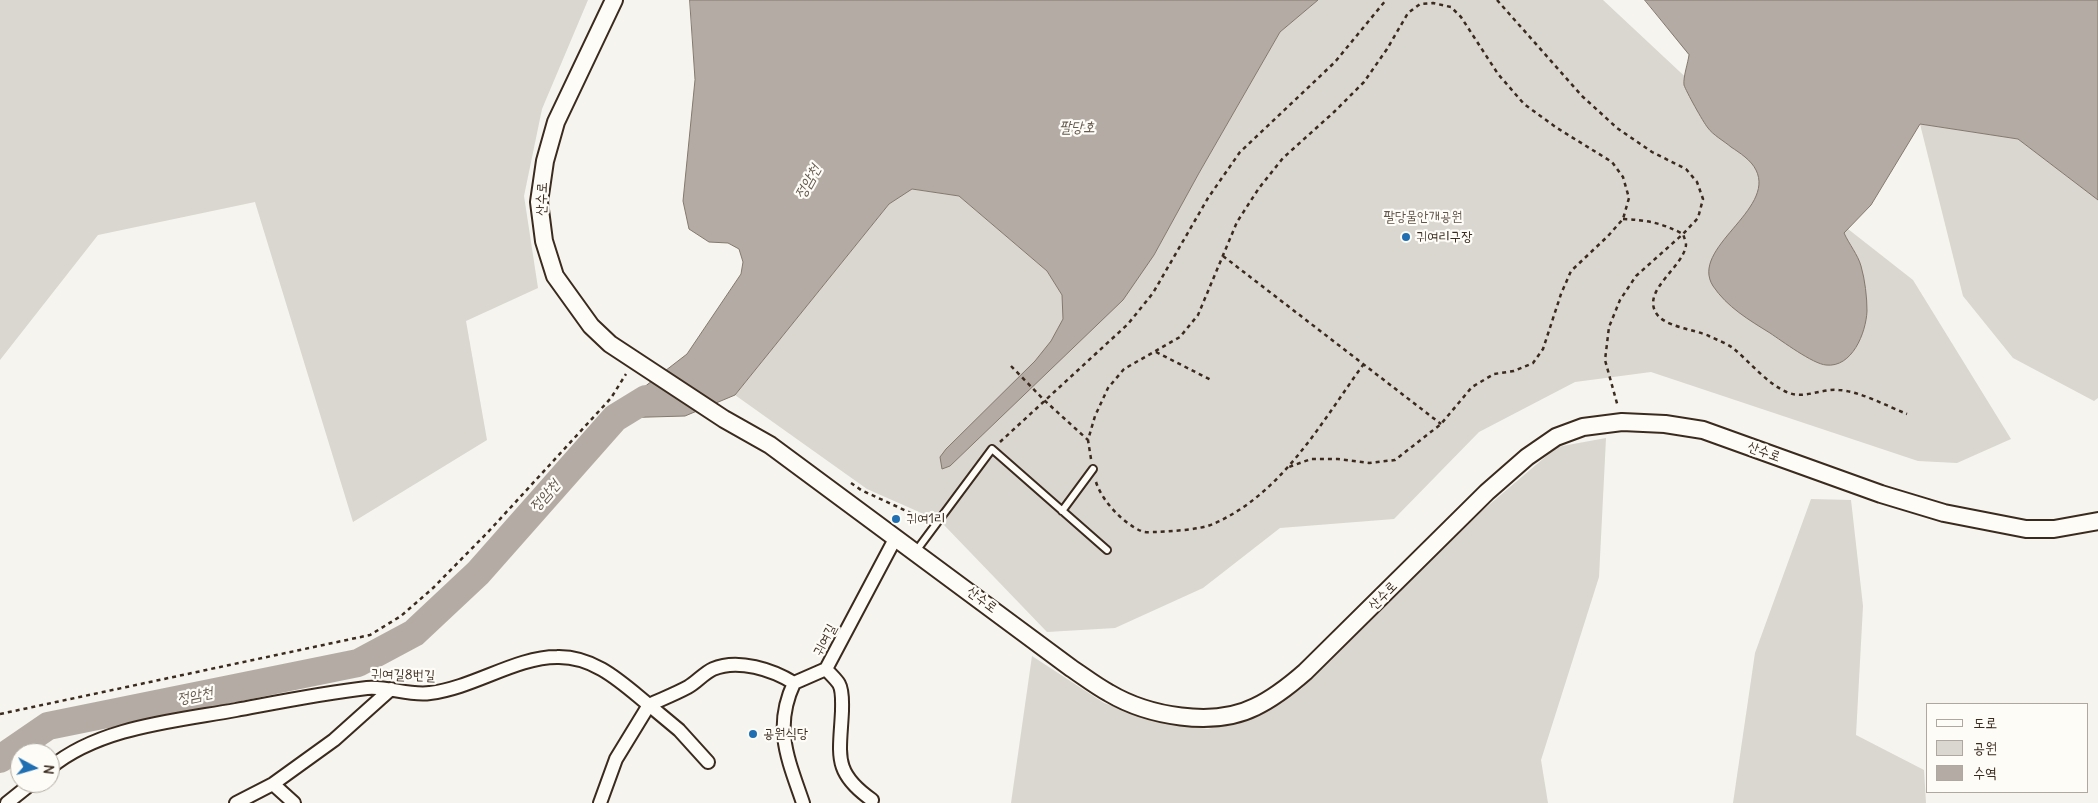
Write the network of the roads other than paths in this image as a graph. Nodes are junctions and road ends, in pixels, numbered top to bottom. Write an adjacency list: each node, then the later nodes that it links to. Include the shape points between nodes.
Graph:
1 (614, 0): 5 (main road, 산수로, via 556,122 545,161 539,202 544,241 555,276 591,326 610,344 724,419 770,445)
2 (1093, 469): 3 (lane)
3 (1062, 511): 6 (lane); 7 (lane, via 992,449)
4 (2098, 521): 7 (main road, 산수로, via 2054,529 2026,529 1944,513 1881,494 1703,430 1622,422 1584,427 1556,437 1527,457 1487,492 1305,672 1278,694 1253,708 1222,717 1194,718 1165,714 1110,694)
5 (896, 536): 7 (main road, 산수로); 8 (street, 귀여길)
6 (1107, 550)
7 (916, 551)
8 (826, 669): 9 (street, 귀여길); 16 (street, via 840,685 843,772 855,788)
9 (794, 683): 11 (street, via 779,673 728,665 712,669 689,686); 21 (street, via 786,700 783,722 786,752)
10 (391, 689): 11 (street, 귀여길8번길, via 429,693 534,660 558,656 605,669); 12 (street, 귀여길8번길, via 369,688 147,726 93,742); 14 (street, via 334,740)
11 (649, 705): 13 (street, 귀여길8번길, via 679,730); 20 (street, via 616,759)
12 (60, 762)
13 (708, 762)
14 (273, 784): 18 (street); 19 (street)
15 (20, 793): 17 (street)
16 (872, 800)
17 (7, 803)
18 (236, 803)
19 (294, 803)
20 (600, 803)
21 (803, 803)

